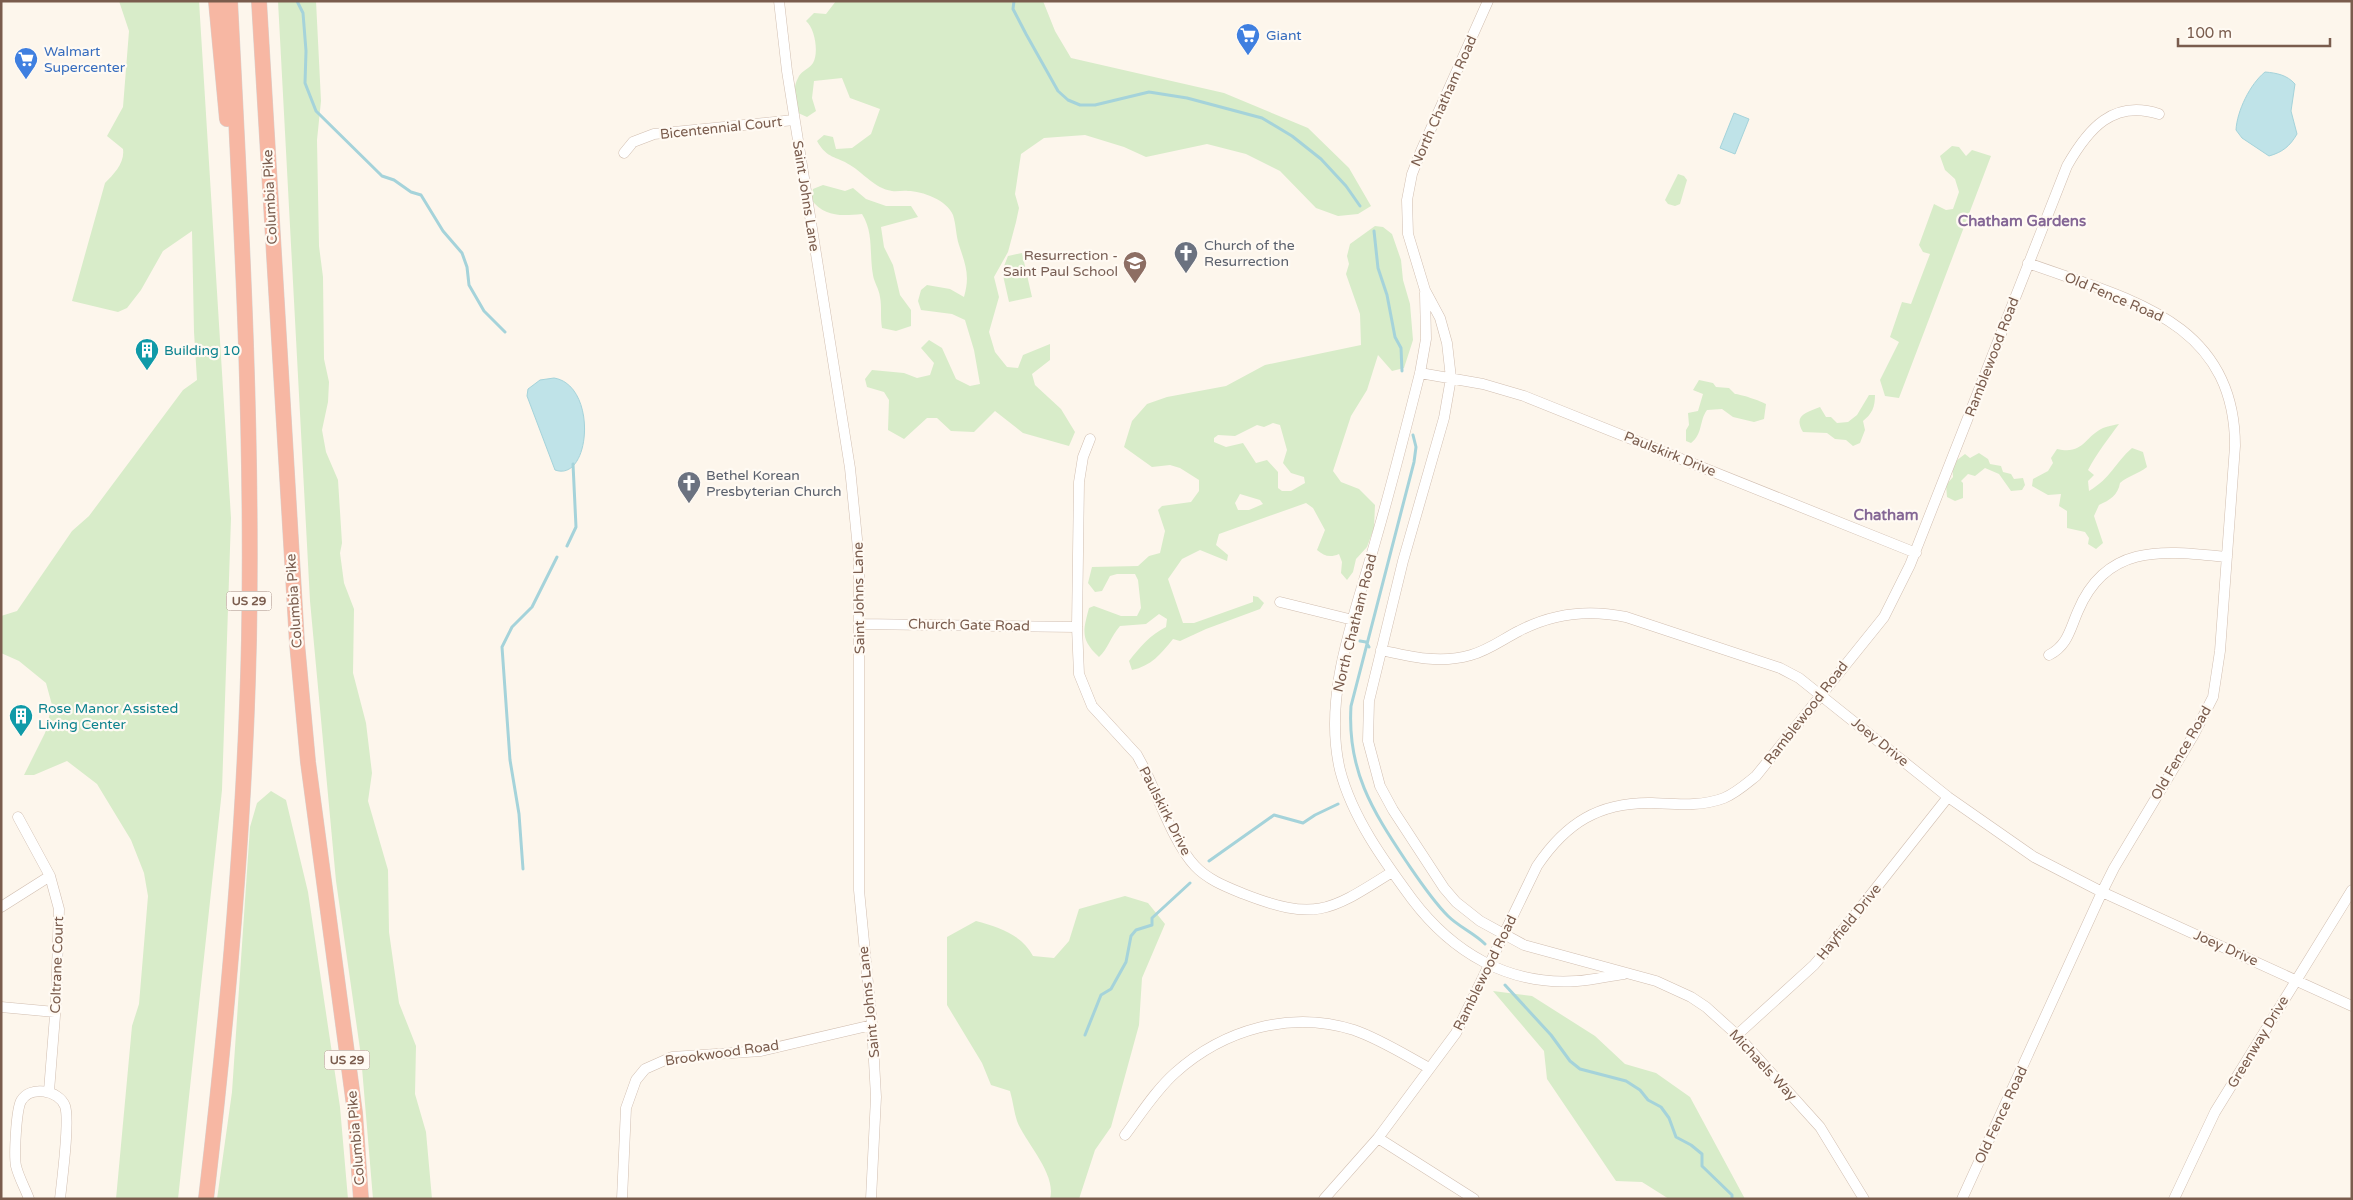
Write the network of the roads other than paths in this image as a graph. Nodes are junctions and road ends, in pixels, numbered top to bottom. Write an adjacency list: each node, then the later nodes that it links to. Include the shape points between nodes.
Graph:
1 (216, 1): 9 (highway, via 223,91)
2 (230, 1): 9 (highway, US 29)
3 (259, 1): 47 (highway, Columbia Pike / US 29, via 297,643 321,865 355,1113)
4 (779, 1): 7 (street, Saint Johns Lane)
5 (1488, 1): 11 (street, North Chatham Road, via 1412,174 1406,218)
6 (2159, 114): 10 (street, Ramblewood Road, via 2136,109 2123,111 2086,136 2067,166)
7 (794, 120): 8 (street, Bicentennial Court, via 654,134 633,142); 19 (street, Saint Johns Lane, via 850,468 859,560)
8 (624, 153)
9 (241, 215): 46 (highway, US 29, via 249,423 249,640 245,758 234,924)
10 (2028, 263): 15 (street, Ramblewood Road); 16 (street, Old Fence Road, via 2163,315 2201,347 2226,388 2235,427)
11 (1425, 290): 12 (street, North Chatham Road, via 1426,339); 13 (street, North Chatham Road, via 1440,318)
12 (1420, 373): 13 (street, Paulskirk Drive); 18 (street, North Chatham Road)
13 (1451, 378): 15 (street, Paulskirk Drive, via 1498,387 1524,396); 21 (street, North Chatham Road, via 1444,418)
14 (1090, 439): 20 (street, Paulskirk Drive, via 1079,482)
15 (1916, 553): 23 (street, Ramblewood Road, via 1884,617)
16 (2227, 557): 22 (street, via 2151,552 2114,566 2090,589 2068,637); 29 (street, Old Fence Road, via 2213,697 2194,736)
17 (1280, 602): 18 (street)
18 (1353, 620): 26 (street, North Chatham Road, via 1334,720 1340,771 1349,796)
19 (860, 624): 20 (street, Church Gate Road); 38 (street, Saint Johns Lane, via 859,890)
20 (1077, 627): 26 (street, Paulskirk Drive, via 1080,674 1092,706 1137,755 1184,851 1206,876 1269,904 1310,910 1329,908 1345,901)
21 (1381, 650): 23 (street, Joey Drive, via 1427,659 1456,658 1490,648 1545,620 1583,612 1606,613 1780,668); 31 (street, North Chatham Road, via 1367,722 1368,741 1380,786 1392,810 1456,902 1480,922)
22 (2049, 655)
23 (1820, 694): 24 (street, Joey Drive); 31 (street, Ramblewood Road, via 1756,776 1725,798 1685,805 1628,804 1584,817 1566,830 1537,866)
24 (1948, 796): 29 (street, Joey Drive, via 2034,857); 39 (street, Hayfield Drive, via 1814,965)
25 (18, 818): 27 (street, Coltrane Court)
26 (1392, 872): 32 (street, North Chatham Road, via 1434,927 1448,940)
27 (50, 876): 30 (street); 37 (street, Coltrane Court, via 59,909)
28 (2352, 890): 34 (street, Greenway Drive)
29 (2102, 892): 34 (street, Joey Drive); 53 (street, Old Fence Road)
30 (1, 907)
31 (1503, 935): 32 (street, Ramblewood Road); 33 (street, Michaels Way, via 1546,952)
32 (1489, 966): 33 (street, Michaels Way, via 1536,979 1558,981); 40 (street, Ramblewood Road, via 1456,1033)
33 (1626, 974): 39 (street, Michaels Way, via 1656,980 1691,997)
34 (2296, 980): 35 (street, Joey Drive); 54 (street, Greenway Drive, via 2215,1112)
35 (2352, 1006)
36 (1, 1007): 37 (street)
37 (55, 1012): 41 (street, Coltrane Court)
38 (872, 1025): 48 (street, Brookwood Road, via 761,1050 672,1058 646,1069 636,1080 626,1108); 49 (street, Saint Johns Lane, via 876,1097)
39 (1736, 1036): 52 (street, Michaels Way, via 1820,1128)
40 (1429, 1068): 42 (street, via 1348,1028 1300,1022 1263,1026 1239,1033 1193,1058 1159,1089); 43 (street, Ramblewood Road)
41 (49, 1091): 44 (street, via 32,1092 19,1108 16,1165); 45 (street, via 59,1097 66,1112)
42 (1125, 1135)
43 (1378, 1138): 50 (street, Ramblewood Road); 51 (street)
44 (29, 1199)
45 (60, 1199)
46 (206, 1199)
47 (361, 1199)
48 (622, 1199)
49 (871, 1199)
50 (1324, 1199)
51 (1474, 1199)
52 (1864, 1199)
53 (1962, 1199)
54 (2174, 1199)

